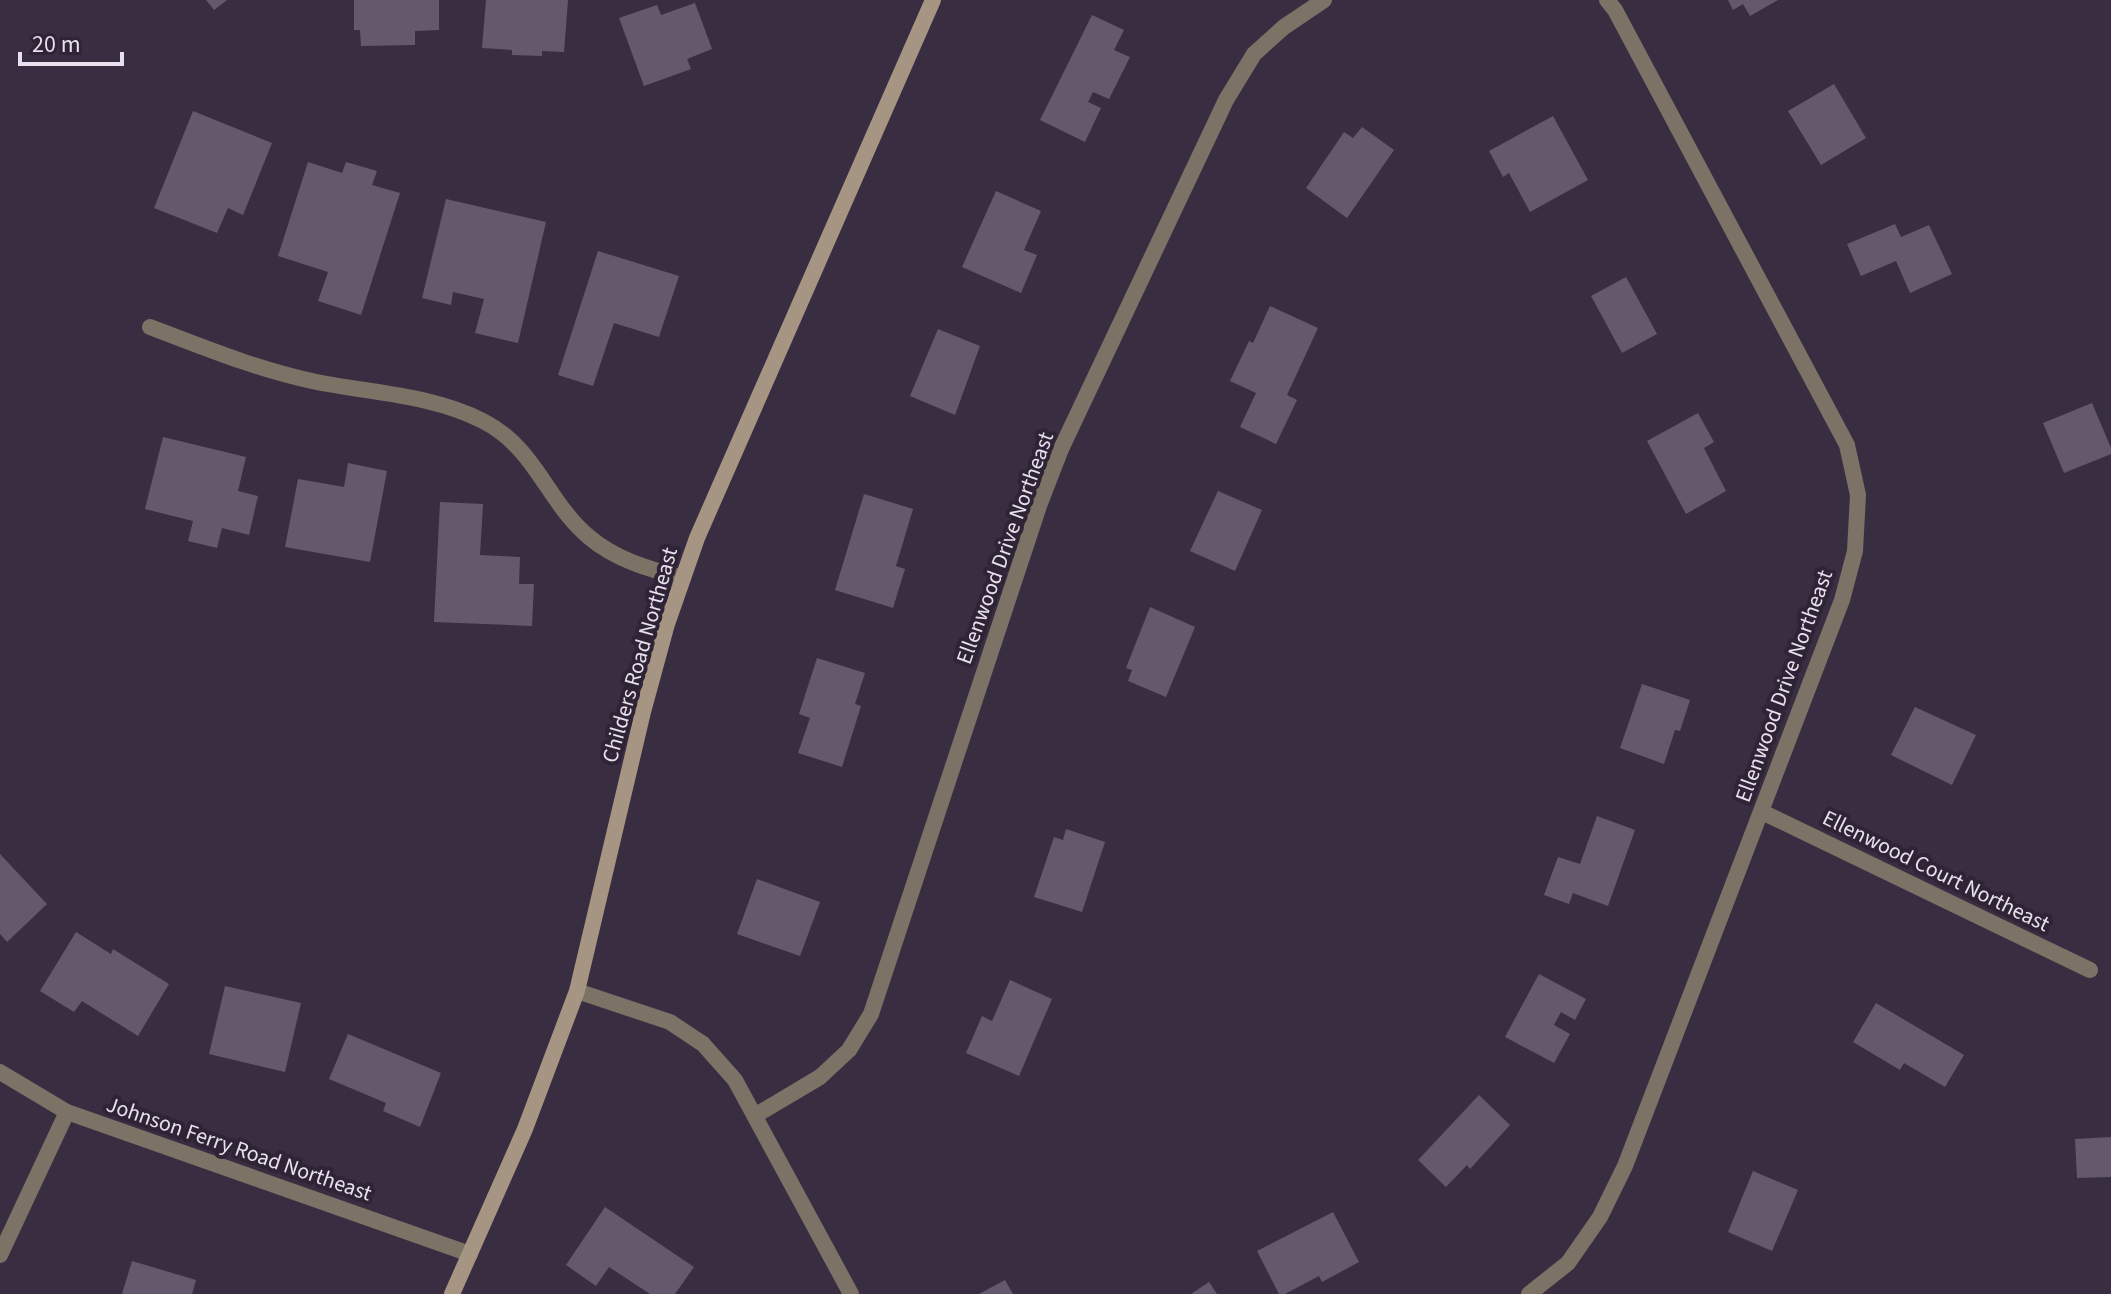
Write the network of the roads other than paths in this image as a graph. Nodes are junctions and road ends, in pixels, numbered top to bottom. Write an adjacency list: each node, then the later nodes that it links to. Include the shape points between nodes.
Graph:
1 (933, 0): 5 (street, Childers Road Northeast)
2 (1324, 0): 11 (street, Ellenwood Drive Northeast, via 1254,54 1226,100 1061,449 871,1014 849,1050 820,1077)
3 (1607, 0): 6 (street, Ellenwood Drive Northeast, via 1847,445 1858,495 1855,551 1842,600)
4 (150, 327): 5 (street, via 296,377 469,414 518,446 587,536 619,557)
5 (683, 578): 8 (street, Childers Road Northeast, via 643,712)
6 (1762, 812): 7 (street, Ellenwood Court Northeast); 16 (street, Ellenwood Drive Northeast, via 1625,1166 1600,1217 1568,1263)
7 (2090, 970)
8 (577, 991): 11 (street, via 670,1022 703,1044 735,1080); 12 (street, Childers Road Northeast)
9 (0, 1072): 10 (street, Johnson Ferry Road Northeast)
10 (67, 1112): 12 (street, Johnson Ferry Road Northeast); 13 (street)
11 (756, 1115): 15 (street)
12 (470, 1254): 14 (street, Childers Road Northeast)
13 (0, 1255)
14 (452, 1294)
15 (851, 1294)
16 (1529, 1294)

